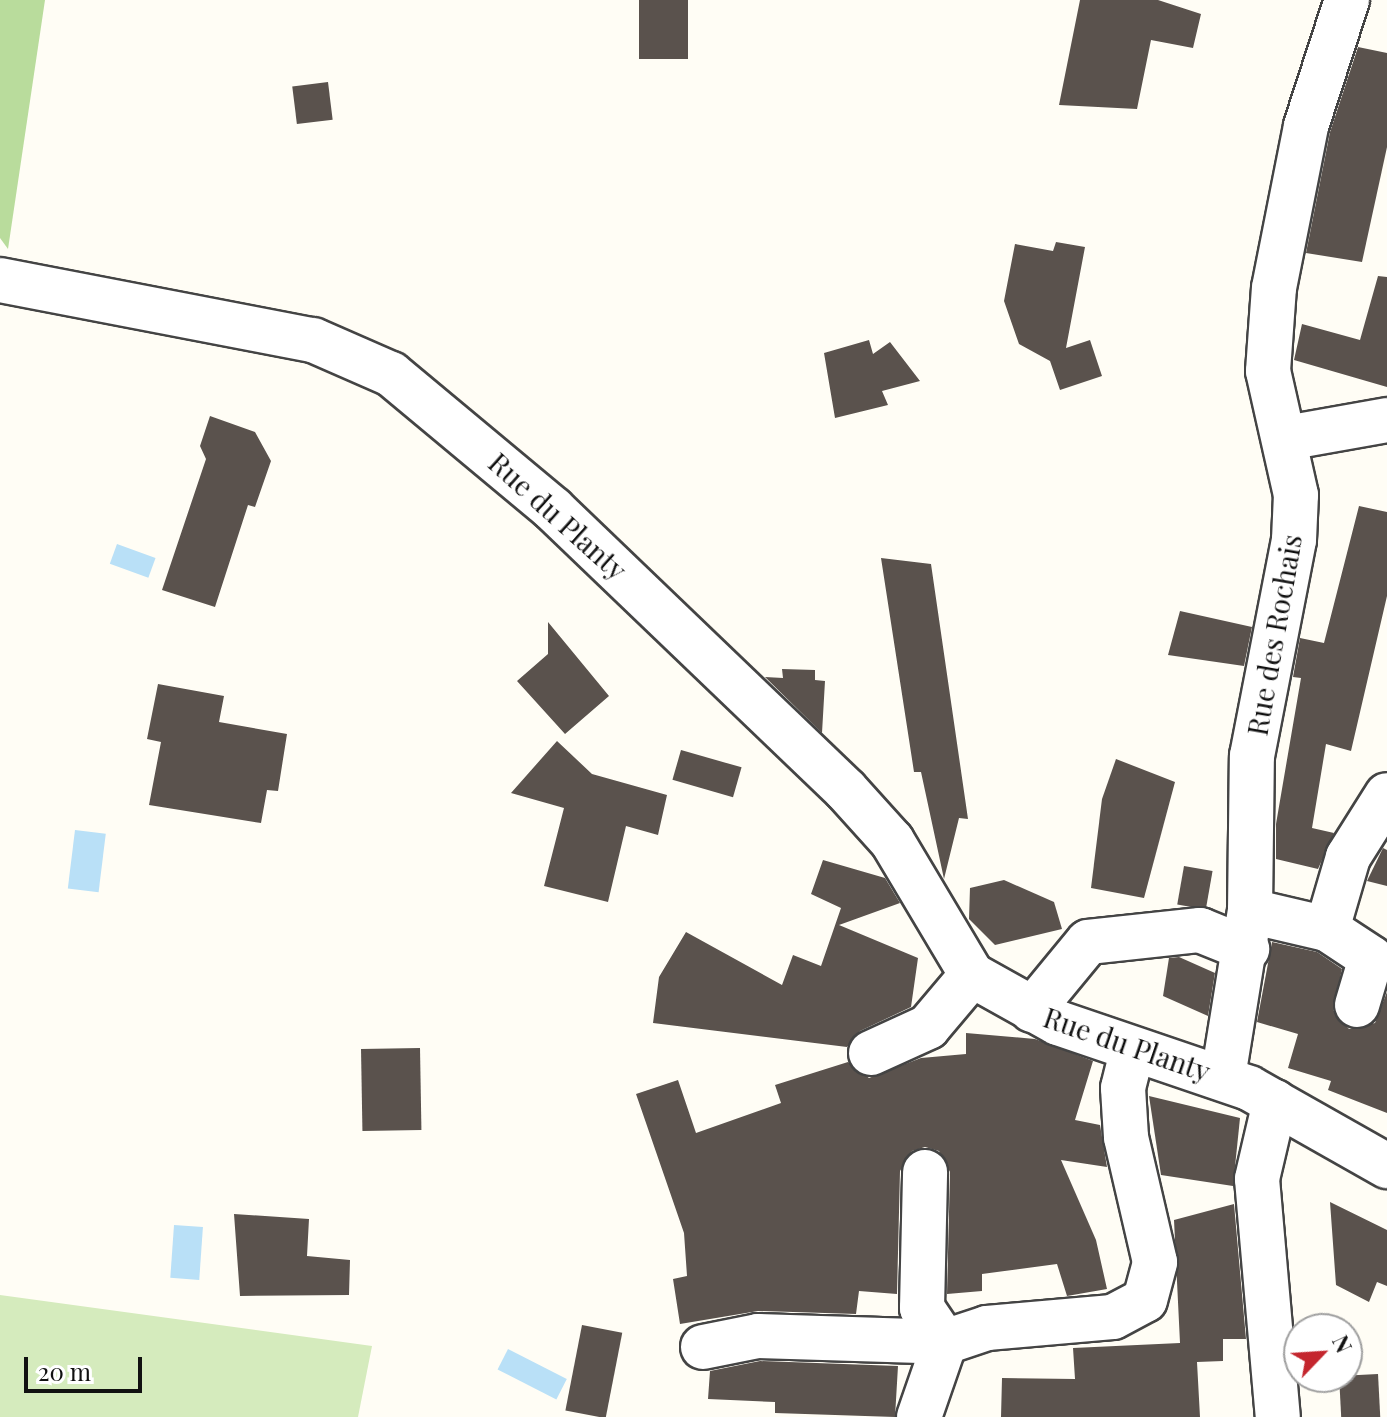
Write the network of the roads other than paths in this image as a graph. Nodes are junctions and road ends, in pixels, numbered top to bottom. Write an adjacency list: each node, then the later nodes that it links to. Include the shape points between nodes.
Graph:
1 (1347, 0): 4 (street, Rue des Rochais, via 1306,126 1274,288 1268,371)
2 (0, 280): 8 (street, Rue du Planty, via 313,340 391,374 553,509 845,789 892,841)
3 (1387, 420): 4 (street)
4 (1286, 438): 7 (street, Rue des Rochais, via 1294,540 1252,756)
5 (1387, 795): 6 (street, via 1348,857)
6 (1327, 929): 7 (street); 9 (street, via 1371,958)
7 (1248, 930): 10 (street, Rue du Planty, via 1088,942); 13 (street, Rue du Planty)
8 (972, 975): 10 (street, Rue du Planty); 12 (street, via 928,1027)
9 (1357, 1005)
10 (1032, 1010): 11 (street, Rue du Planty)
11 (1132, 1051): 13 (street, Rue du Planty); 17 (street, via 1123,1088 1126,1137 1155,1262 1145,1300 1113,1317 987,1328)
12 (871, 1053)
13 (1223, 1077): 14 (street, Rue du Planty)
14 (1275, 1102): 15 (street, Rue du Planty); 20 (street, via 1257,1179)
15 (1387, 1166)
16 (925, 1172): 17 (street, via 922,1308)
17 (945, 1342): 18 (street, via 758,1336); 19 (street)
18 (703, 1347)
19 (919, 1417)
20 (1278, 1417)

